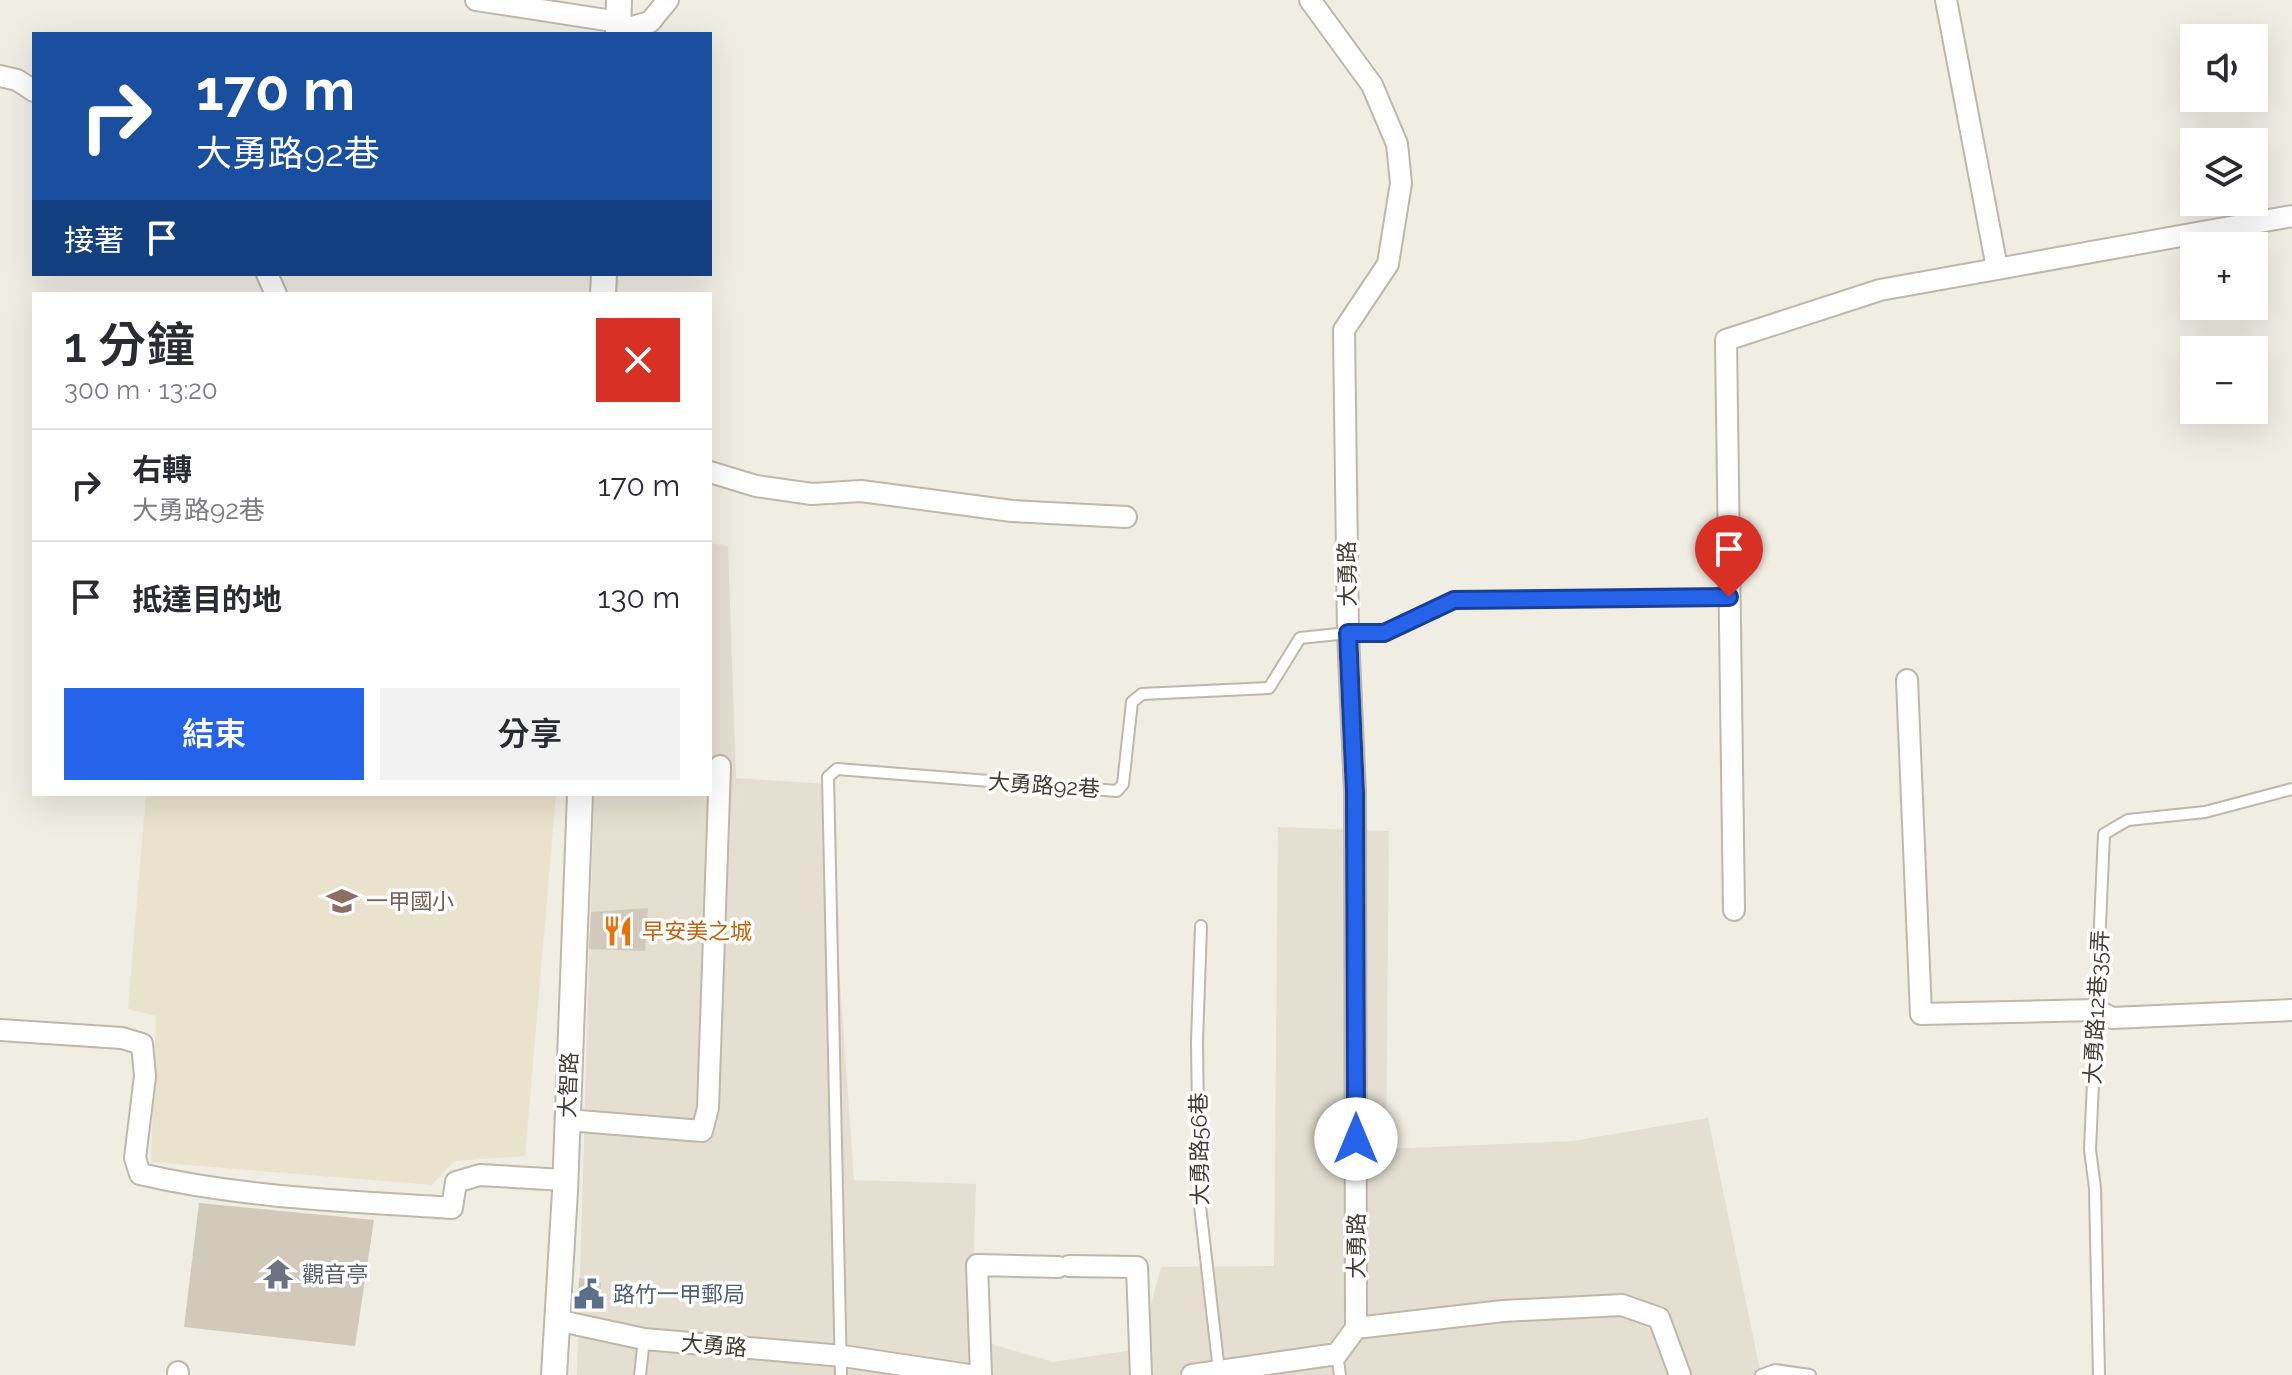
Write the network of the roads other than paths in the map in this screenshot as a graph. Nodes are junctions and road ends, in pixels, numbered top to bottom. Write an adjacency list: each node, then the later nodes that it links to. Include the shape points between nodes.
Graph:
1 (476, 0): 5 (street)
2 (668, 0): 5 (street, via 650,22)
3 (1310, 0): 13 (street, 大勇路, via 1372,85 1397,144 1401,183 1388,264 1344,330)
4 (1946, 0): 9 (street)
5 (619, 22)
6 (0, 76): 7 (street)
7 (32, 90)
8 (2292, 216): 9 (street)
9 (1997, 268): 12 (street, via 1880,290 1726,340)
10 (712, 473): 11 (street, via 812,494 861,491 1012,511)
11 (1126, 517)
12 (1729, 597): 13 (lane, 大勇路92巷, via 1454,600 1384,633); 18 (street)
13 (1348, 633): 26 (street, 大勇路, via 1355,793); 29 (lane, 大勇路92巷, via 1300,638 1269,688 1142,694 1132,702 1123,784 1117,791 837,769 828,777)
14 (1907, 680): 20 (street, via 1921,1014)
15 (720, 766): 23 (street, via 708,1108 702,1131)
16 (2292, 789): 20 (lane, 大勇路12巷35弄, via 2205,812 2128,820 2104,834)
17 (580, 796): 23 (street, 大智路)
18 (1734, 910)
19 (1201, 926): 30 (lane, 大勇路56巷, via 1199,1197)
20 (2097, 1010): 21 (street, via 2112,1018); 41 (lane, 大勇路12巷35弄, via 2090,1150)
21 (2292, 1010)
22 (0, 1030): 24 (street, via 122,1038 142,1044 145,1076 135,1158 140,1174 278,1196 452,1208 456,1182 480,1175)
23 (567, 1120): 24 (street, 大智路)
24 (565, 1180): 25 (street, 大智路)
25 (556, 1320): 27 (street, 大勇路); 31 (street, 大智路)
26 (1356, 1328): 28 (street); 38 (street, via 1503,1311 1622,1305 1659,1318)
27 (644, 1339): 29 (street, 大勇路); 32 (lane)
28 (1337, 1354): 30 (street); 37 (lane)
29 (842, 1365): 33 (street, 大勇路)
30 (1219, 1371): 36 (street)
31 (554, 1375)
32 (640, 1375)
33 (969, 1375)
34 (981, 1375): 35 (street, via 977,1265 1137,1267)
35 (1141, 1375)
36 (1192, 1375)
37 (1340, 1375)
38 (1680, 1375)
39 (1761, 1375): 40 (lane, via 1775,1370)
40 (1810, 1375)
41 (2099, 1375)

